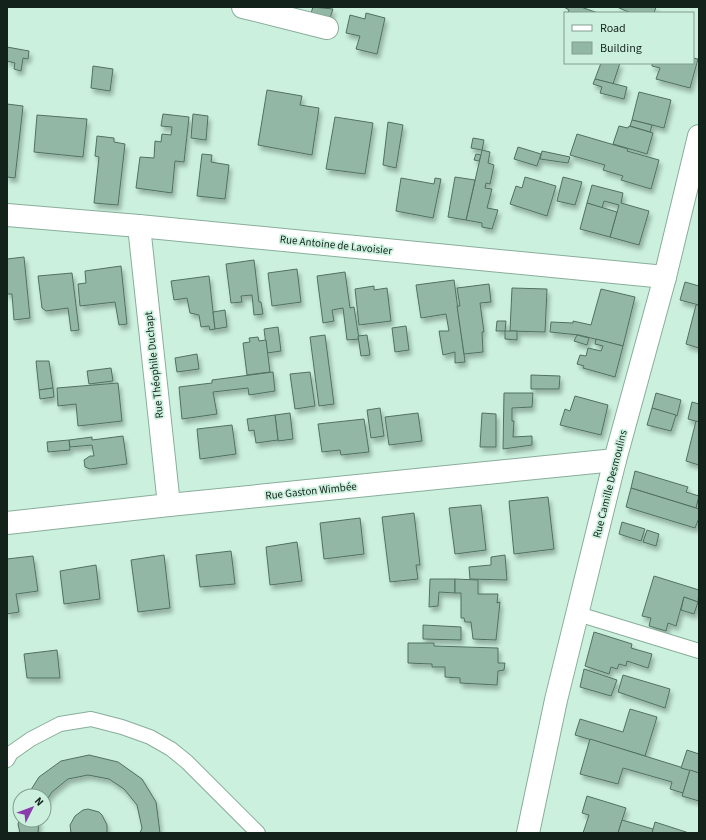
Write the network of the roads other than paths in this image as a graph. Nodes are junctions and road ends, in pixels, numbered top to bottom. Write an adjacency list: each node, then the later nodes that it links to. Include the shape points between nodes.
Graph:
1 (243, 7): 2 (street)
2 (327, 28)
3 (699, 136): 6 (street, Rue Camille Desmoulins)
4 (7, 215): 5 (street, Rue Antoine de Lavoisier)
5 (139, 226): 6 (street, Rue Antoine de Lavoisier); 8 (street, Rue Théophile Duchapt)
6 (666, 277): 7 (street, Rue Camille Desmoulins)
7 (615, 460): 8 (street, Rue Gaston Wimbée); 10 (street, Rue Camille Desmoulins)
8 (168, 505): 9 (street, Rue Gaston Wimbée)
9 (7, 523)
10 (578, 614): 11 (lane); 14 (street, Rue Camille Desmoulins, via 556,700)
11 (699, 651)
12 (7, 760): 13 (lane, via 11,753 31,739 60,724 91,719 122,727 150,737 171,749)
13 (258, 833)
14 (528, 833)

